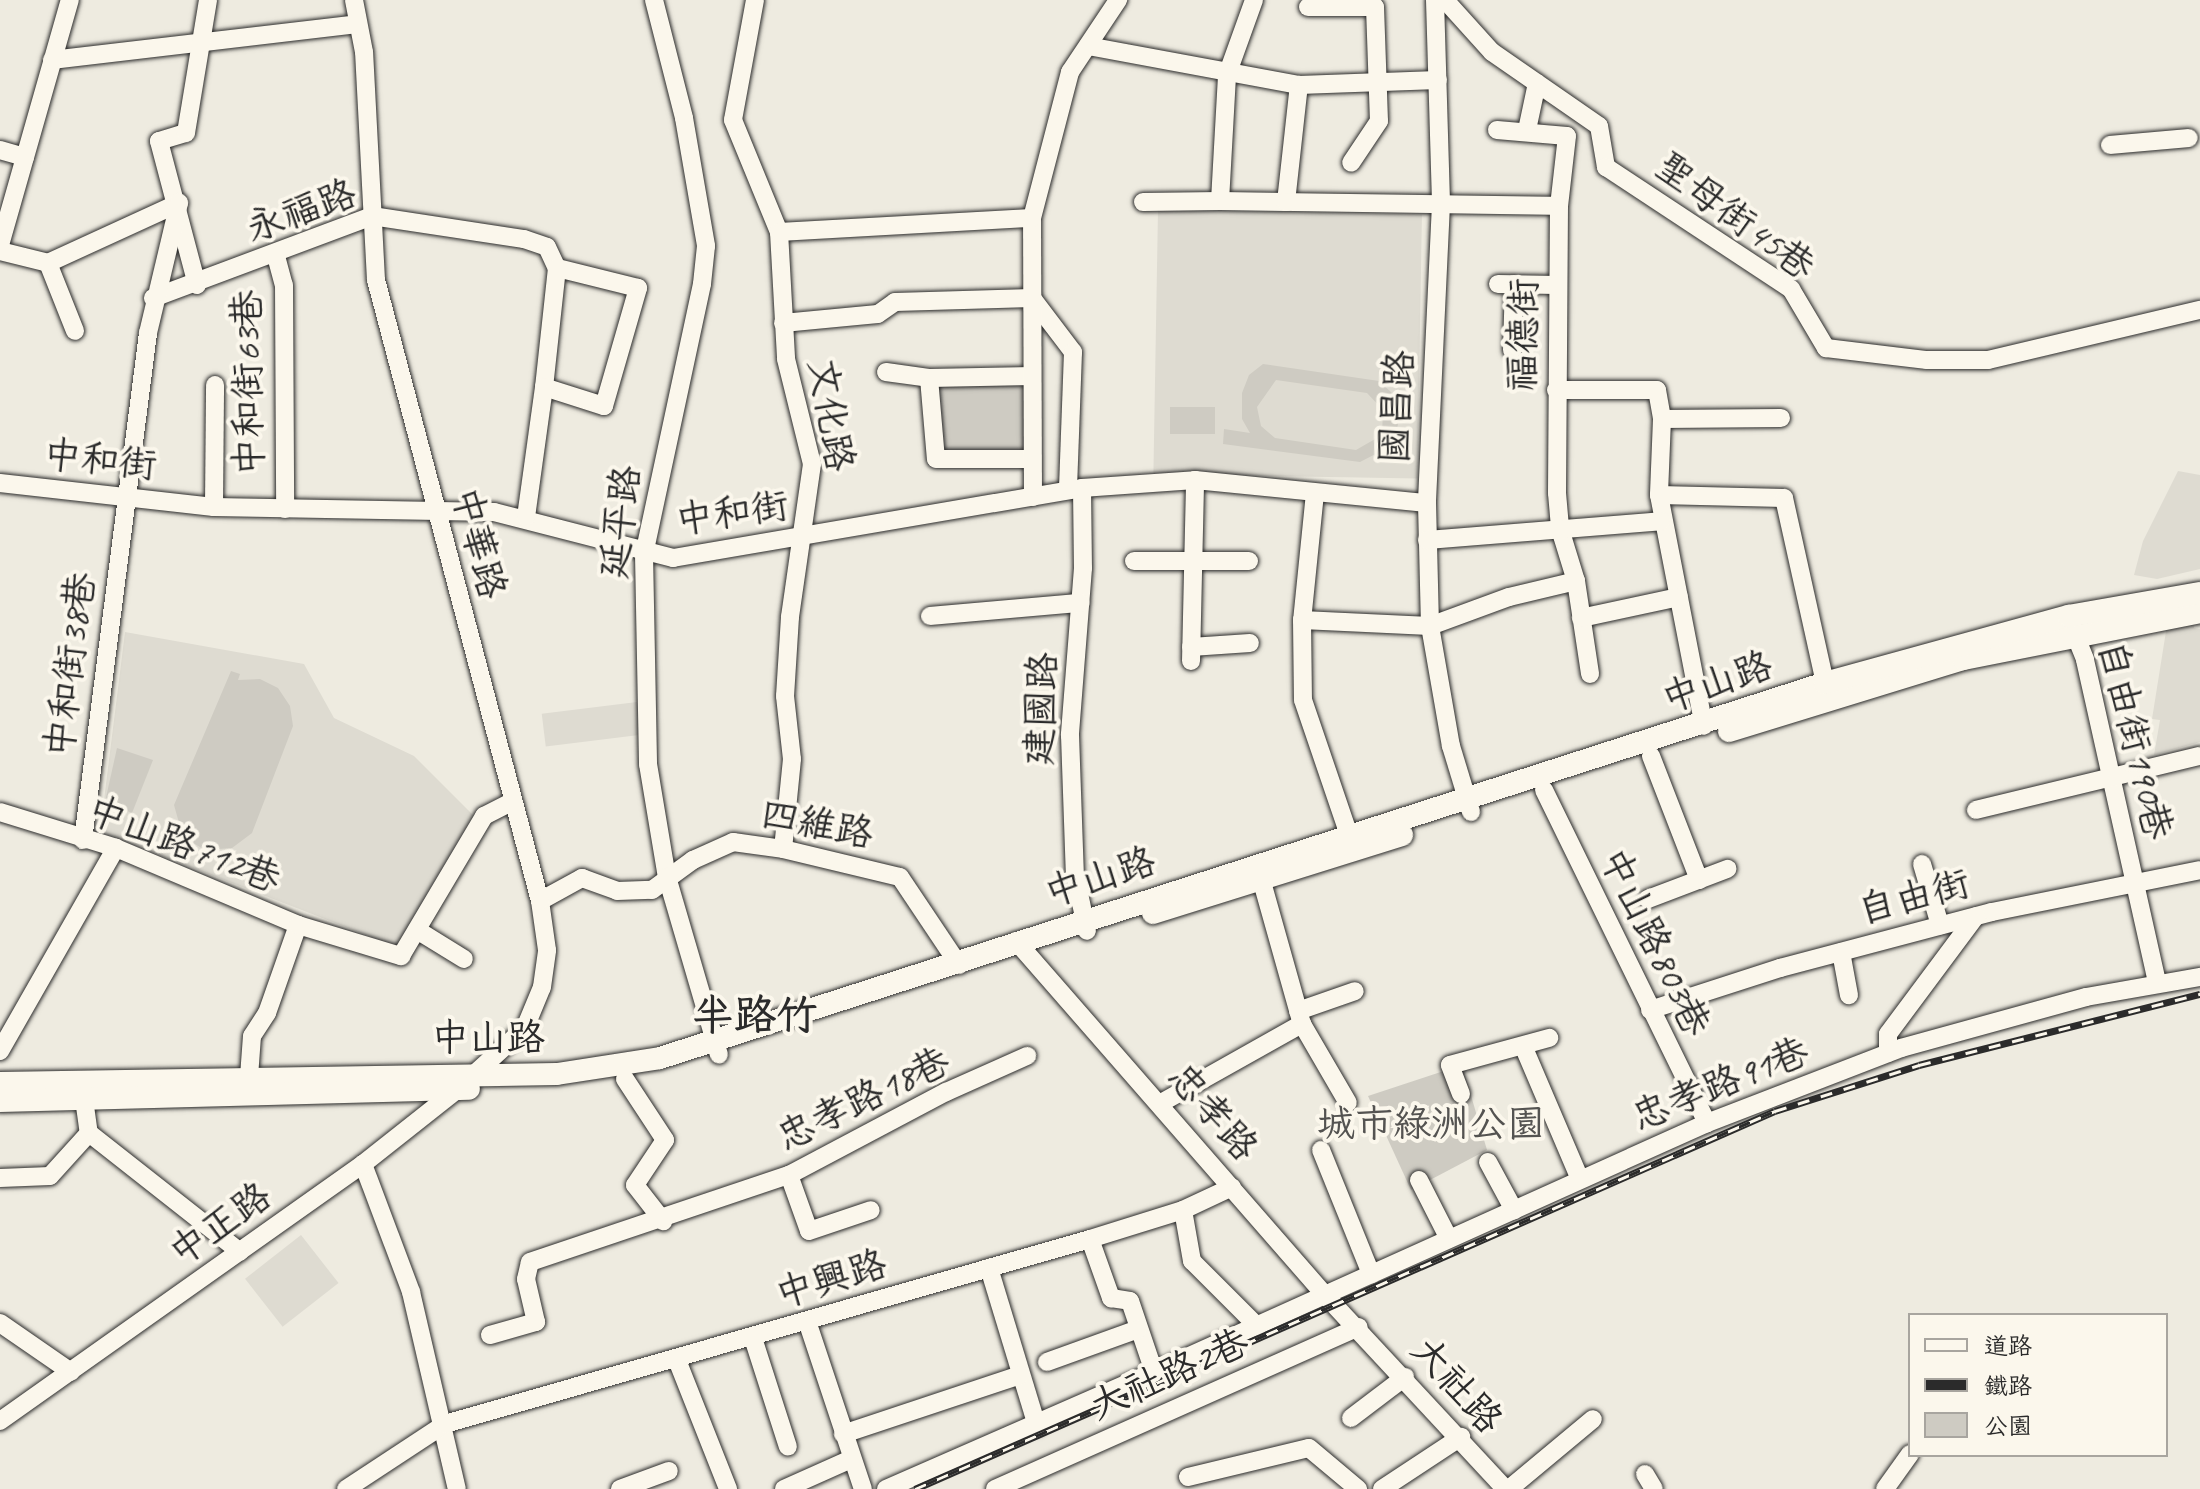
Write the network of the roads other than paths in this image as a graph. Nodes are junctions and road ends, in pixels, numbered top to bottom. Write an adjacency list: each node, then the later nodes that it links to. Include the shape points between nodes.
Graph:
1 (70, 0): 14 (street)
2 (208, 0): 12 (street)
3 (354, 0): 11 (street, 中華路)
4 (654, 0): 74 (street, 延平路, via 684,118 706,246)
5 (755, 0): 35 (street, 文化路, via 733,120)
6 (1118, 0): 13 (street)
7 (1435, 0): 16 (street, 國昌路)
8 (1445, 0): 18 (street, via 1492,52)
9 (1249, 2): 15 (street)
10 (1308, 7): 17 (street, via 1375,7)
11 (357, 24): 12 (street); 33 (street, 中華路, via 364,52)
12 (200, 44): 14 (street); 30 (street, via 186,133 159,141)
13 (1088, 46): 15 (street); 34 (street, via 1070,72)
14 (52, 60): 25 (street)
15 (1227, 75): 19 (street); 27 (street)
16 (1438, 80): 17 (street); 31 (street, 國昌路)
17 (1376, 82): 19 (street); 26 (street, via 1379,121)
18 (1537, 83): 21 (street); 45 (street, 聖母街45巷, via 1599,126 1606,167 1791,289 1826,348 1927,360 1988,360)
19 (1299, 85): 29 (street)
20 (1497, 130): 21 (street)
21 (1527, 130): 32 (street, 福德街, via 1567,136)
22 (2189, 138): 23 (street)
23 (2110, 145)
24 (0, 150): 25 (street)
25 (25, 157): 36 (street)
26 (1351, 163)
27 (1220, 201): 28 (street); 29 (street)
28 (1143, 202)
29 (1286, 202): 31 (street)
30 (179, 203): 39 (street); 41 (street); 43 (street, 中和街38巷)
31 (1441, 204): 32 (street); 65 (street, 國昌路)
32 (1559, 206): 42 (street, 福德街)
33 (372, 216): 38 (street, 永福路); 40 (street, 永福路, via 524,239 547,247); 68 (street, 中華路, via 376,280)
34 (1032, 218): 35 (street); 44 (street)
35 (779, 232): 46 (street, 文化路)
36 (0, 245)
37 (0, 251): 39 (street)
38 (276, 256): 41 (street, 永福路); 67 (street, 中和街63巷, via 284,285)
39 (48, 263): 47 (street)
40 (557, 268): 53 (street); 53 (street, via 638,288 604,406)
41 (197, 285): 43 (street, 永福路)
42 (1557, 285): 48 (street, via 1506,284); 54 (street, 福德街)
43 (153, 298): 64 (street, 中和街38巷)
44 (1032, 298): 46 (street, via 895,302 878,314); 50 (street); 60 (street, 建國路, via 1073,352 1066,431)
45 (2200, 310)
46 (783, 323): 72 (street, 文化路, via 786,359 812,464)
47 (75, 331)
48 (1512, 350)
49 (886, 372): 51 (street)
50 (1032, 376): 51 (street); 57 (street)
51 (929, 378): 57 (street, via 936,459)
52 (215, 385): 66 (street)
53 (544, 387): 69 (street)
54 (1556, 390): 56 (street, via 1657,390); 71 (street, 福德街)
55 (1781, 418): 56 (street)
56 (1662, 419): 62 (street)
57 (1031, 459): 63 (street)
58 (1195, 480): 60 (street, 中和街); 61 (street, 中和街); 75 (street)
59 (0, 483): 64 (street, 中和街)
60 (1075, 489): 63 (street, 中和街); 81 (street, 建國路)
61 (1315, 493): 65 (street, 中和街); 85 (street)
62 (1659, 495): 70 (street); 90 (street, via 1784,498)
63 (1033, 497): 72 (street, 中和街)
64 (126, 498): 66 (street, 中和街); 101 (street, 中和街38巷)
65 (1427, 503): 73 (street, 國昌路)
66 (214, 507): 67 (street, 中和街)
67 (285, 509): 68 (street, 中和街)
68 (436, 513): 69 (street, 中和街, via 466,510); 96 (street, 中華路)
69 (526, 517): 74 (street, 中和街)
70 (1661, 521): 71 (street); 80 (street)
71 (1560, 529): 73 (street); 78 (street, 福德街)
72 (799, 538): 74 (street, 中和街, via 673,558); 103 (street, 文化路, via 785,670 792,759)
73 (1427, 540): 86 (street, 國昌路)
74 (644, 554): 107 (street, 延平路, via 648,764)
75 (1191, 558): 76 (street); 77 (street); 88 (street, via 1191,654)
76 (1134, 561)
77 (1249, 561)
78 (1576, 581): 84 (street, 福德街); 86 (street, via 1509,597)
79 (2200, 593): 87 (main road, 中山路)
80 (1679, 597): 84 (street); 91 (street)
81 (1080, 603): 83 (street); 115 (street, 建國路, via 1070,735 1075,875)
82 (2200, 612): 87 (main road, 中山路)
83 (930, 616)
84 (1581, 618): 89 (street, 福德街)
85 (1302, 620): 86 (street); 100 (street, via 1303,700)
86 (1430, 626): 97 (street, 國昌路, via 1439,691)
87 (2072, 626): 90 (main road, 中山路); 92 (main road, 中山路); 94 (street, 自由街190巷)
88 (1250, 643)
89 (1590, 674)
90 (1825, 683): 91 (main road, 中山路)
91 (1704, 726): 97 (main road, 中山路)
92 (1651, 756): 95 (main road, 中山路); 108 (street)
93 (2200, 756): 94 (street)
94 (2112, 777): 98 (street); 109 (street, 自由街190巷)
95 (1544, 790): 97 (main road, 中山路); 126 (street, 中山路803巷)
96 (513, 801): 112 (street, 中華路); 117 (street, via 484,816)
97 (1469, 806): 100 (main road, 中山路); 110 (main road, 中山路)
98 (1976, 810)
99 (0, 812): 101 (street, 中山路712巷)
100 (1349, 835): 115 (main road, 中山路)
101 (83, 840): 102 (street, 中山路712巷)
102 (116, 848): 114 (street, 中山路712巷); 131 (street)
103 (783, 849): 107 (street, 四維路, via 728,843); 121 (street, 四維路, via 900,877)
104 (1922, 864): 116 (street)
105 (1727, 869): 108 (street)
106 (2200, 870): 109 (street, 自由街)
107 (667, 877): 112 (street, 四維路, via 652,890 629,891 582,878); 130 (street, 延平路)
108 (1699, 880): 111 (street)
109 (2134, 881): 113 (street, 自由街); 123 (street, 自由街190巷)
110 (1262, 882): 115 (main road, 中山路); 127 (street)
111 (1648, 899)
112 (540, 901): 135 (street, 中華路, via 547,950 542,987 525,1028)
113 (1976, 916): 116 (street, 自由街); 132 (street, via 1888,1034)
114 (298, 925): 117 (street, 中山路712巷, via 401,956); 137 (street, 中山路712巷, via 267,1013 252,1036)
115 (1084, 925): 118 (main road, 中山路)
116 (1940, 925): 119 (street, 自由街)
117 (417, 930): 120 (street)
118 (1020, 947): 121 (main road, 中山路); 130 (main road, 中山路); 141 (street, 忠孝路)
119 (1841, 952): 125 (street); 126 (street, 自由街)
120 (464, 959)
121 (959, 965): 130 (main road, 中山路)
122 (2200, 977): 123 (street, 忠孝路91巷)
123 (2157, 982): 132 (street, 忠孝路91巷)
124 (1355, 991): 127 (street)
125 (1849, 995)
126 (1650, 1010): 143 (street, 中山路803巷)
127 (1300, 1017): 141 (street); 142 (street)
128 (1549, 1038): 129 (street)
129 (1524, 1048): 138 (street, via 1450,1065); 150 (street)
130 (716, 1049): 134 (main road, 中山路); 135 (main road, 中山路, via 607,1069)
131 (0, 1051)
132 (1888, 1053): 143 (street, 忠孝路91巷)
133 (1027, 1056): 148 (street, 忠孝路18巷, via 946,1092)
134 (625, 1079): 135 (main road, 中山路, via 570,1088); 156 (street, via 665,1140 635,1185)
135 (466, 1082): 137 (main road, 中山路); 147 (street, 中正路)
136 (0, 1083): 137 (main road, 中山路)
137 (248, 1084): 139 (main road, 中山路)
138 (1461, 1094)
139 (84, 1099): 140 (main road, 中山路); 144 (street)
140 (0, 1101)
141 (1161, 1103): 152 (street, 忠孝路)
142 (1348, 1103)
143 (1707, 1123): 150 (street, 忠孝路91巷)
144 (89, 1133): 149 (street, via 50,1176); 159 (street)
145 (1321, 1150): 161 (street)
146 (1488, 1162): 155 (street)
147 (363, 1164): 159 (street, 中正路); 179 (street, via 411,1292)
148 (789, 1175): 153 (street, via 809,1231); 156 (street, 忠孝路18巷)
149 (0, 1178)
150 (1580, 1179): 155 (street, 忠孝路91巷)
151 (1419, 1180): 158 (street)
152 (1232, 1187): 154 (street, 中興路); 162 (street, 忠孝路)
153 (871, 1210)
154 (1183, 1210): 157 (street, 中興路); 165 (street, via 1192,1261)
155 (1514, 1210): 158 (street, 忠孝路91巷)
156 (663, 1221): 168 (street, 忠孝路18巷, via 530,1262 526,1279 536,1322)
157 (1090, 1239): 160 (street, 中興路); 167 (street, via 1111,1298 1130,1301)
158 (1449, 1239): 161 (street, 忠孝路91巷)
159 (240, 1252): 172 (street, 中正路)
160 (989, 1268): 163 (street, 中興路); 174 (street)
161 (1371, 1274): 162 (street, 忠孝路91巷)
162 (1325, 1295): 165 (street, 忠孝路91巷); 166 (street, 忠孝路)
163 (807, 1321): 169 (street, 中興路); 181 (street)
164 (0, 1323): 172 (street)
165 (1258, 1327): 173 (street, 忠孝路91巷)
166 (1359, 1327): 175 (street, 大社路); 188 (street, 大社路2巷)
167 (1138, 1329): 171 (street); 173 (street)
168 (490, 1335)
169 (753, 1338): 170 (street, 中興路); 183 (street)
170 (677, 1360): 179 (street, 中興路); 192 (street)
171 (1047, 1362)
172 (71, 1372): 178 (street, 中正路)
173 (1154, 1372): 180 (street, 忠孝路91巷)
174 (1020, 1375): 180 (street); 181 (street)
175 (1405, 1377): 176 (street); 182 (street, 大社路)
176 (1351, 1418)
177 (1593, 1419): 198 (street)
178 (0, 1421)
179 (445, 1424): 190 (street, 中興路); 191 (street)
180 (1037, 1426): 195 (street, 忠孝路91巷)
181 (843, 1434): 185 (street)
182 (1461, 1437): 197 (street); 198 (street, 大社路)
183 (788, 1447)
184 (1908, 1457): 199 (street)
185 (851, 1459): 193 (street); 194 (street)
186 (669, 1471): 189 (street)
187 (1188, 1477): 196 (street, via 1309,1448)
188 (1003, 1487)
189 (629, 1488)
190 (346, 1489)
191 (457, 1489)
192 (728, 1489)
193 (784, 1489)
194 (863, 1489)
195 (886, 1489)
196 (1358, 1489)
197 (1382, 1489)
198 (1507, 1489)
199 (1885, 1489)

